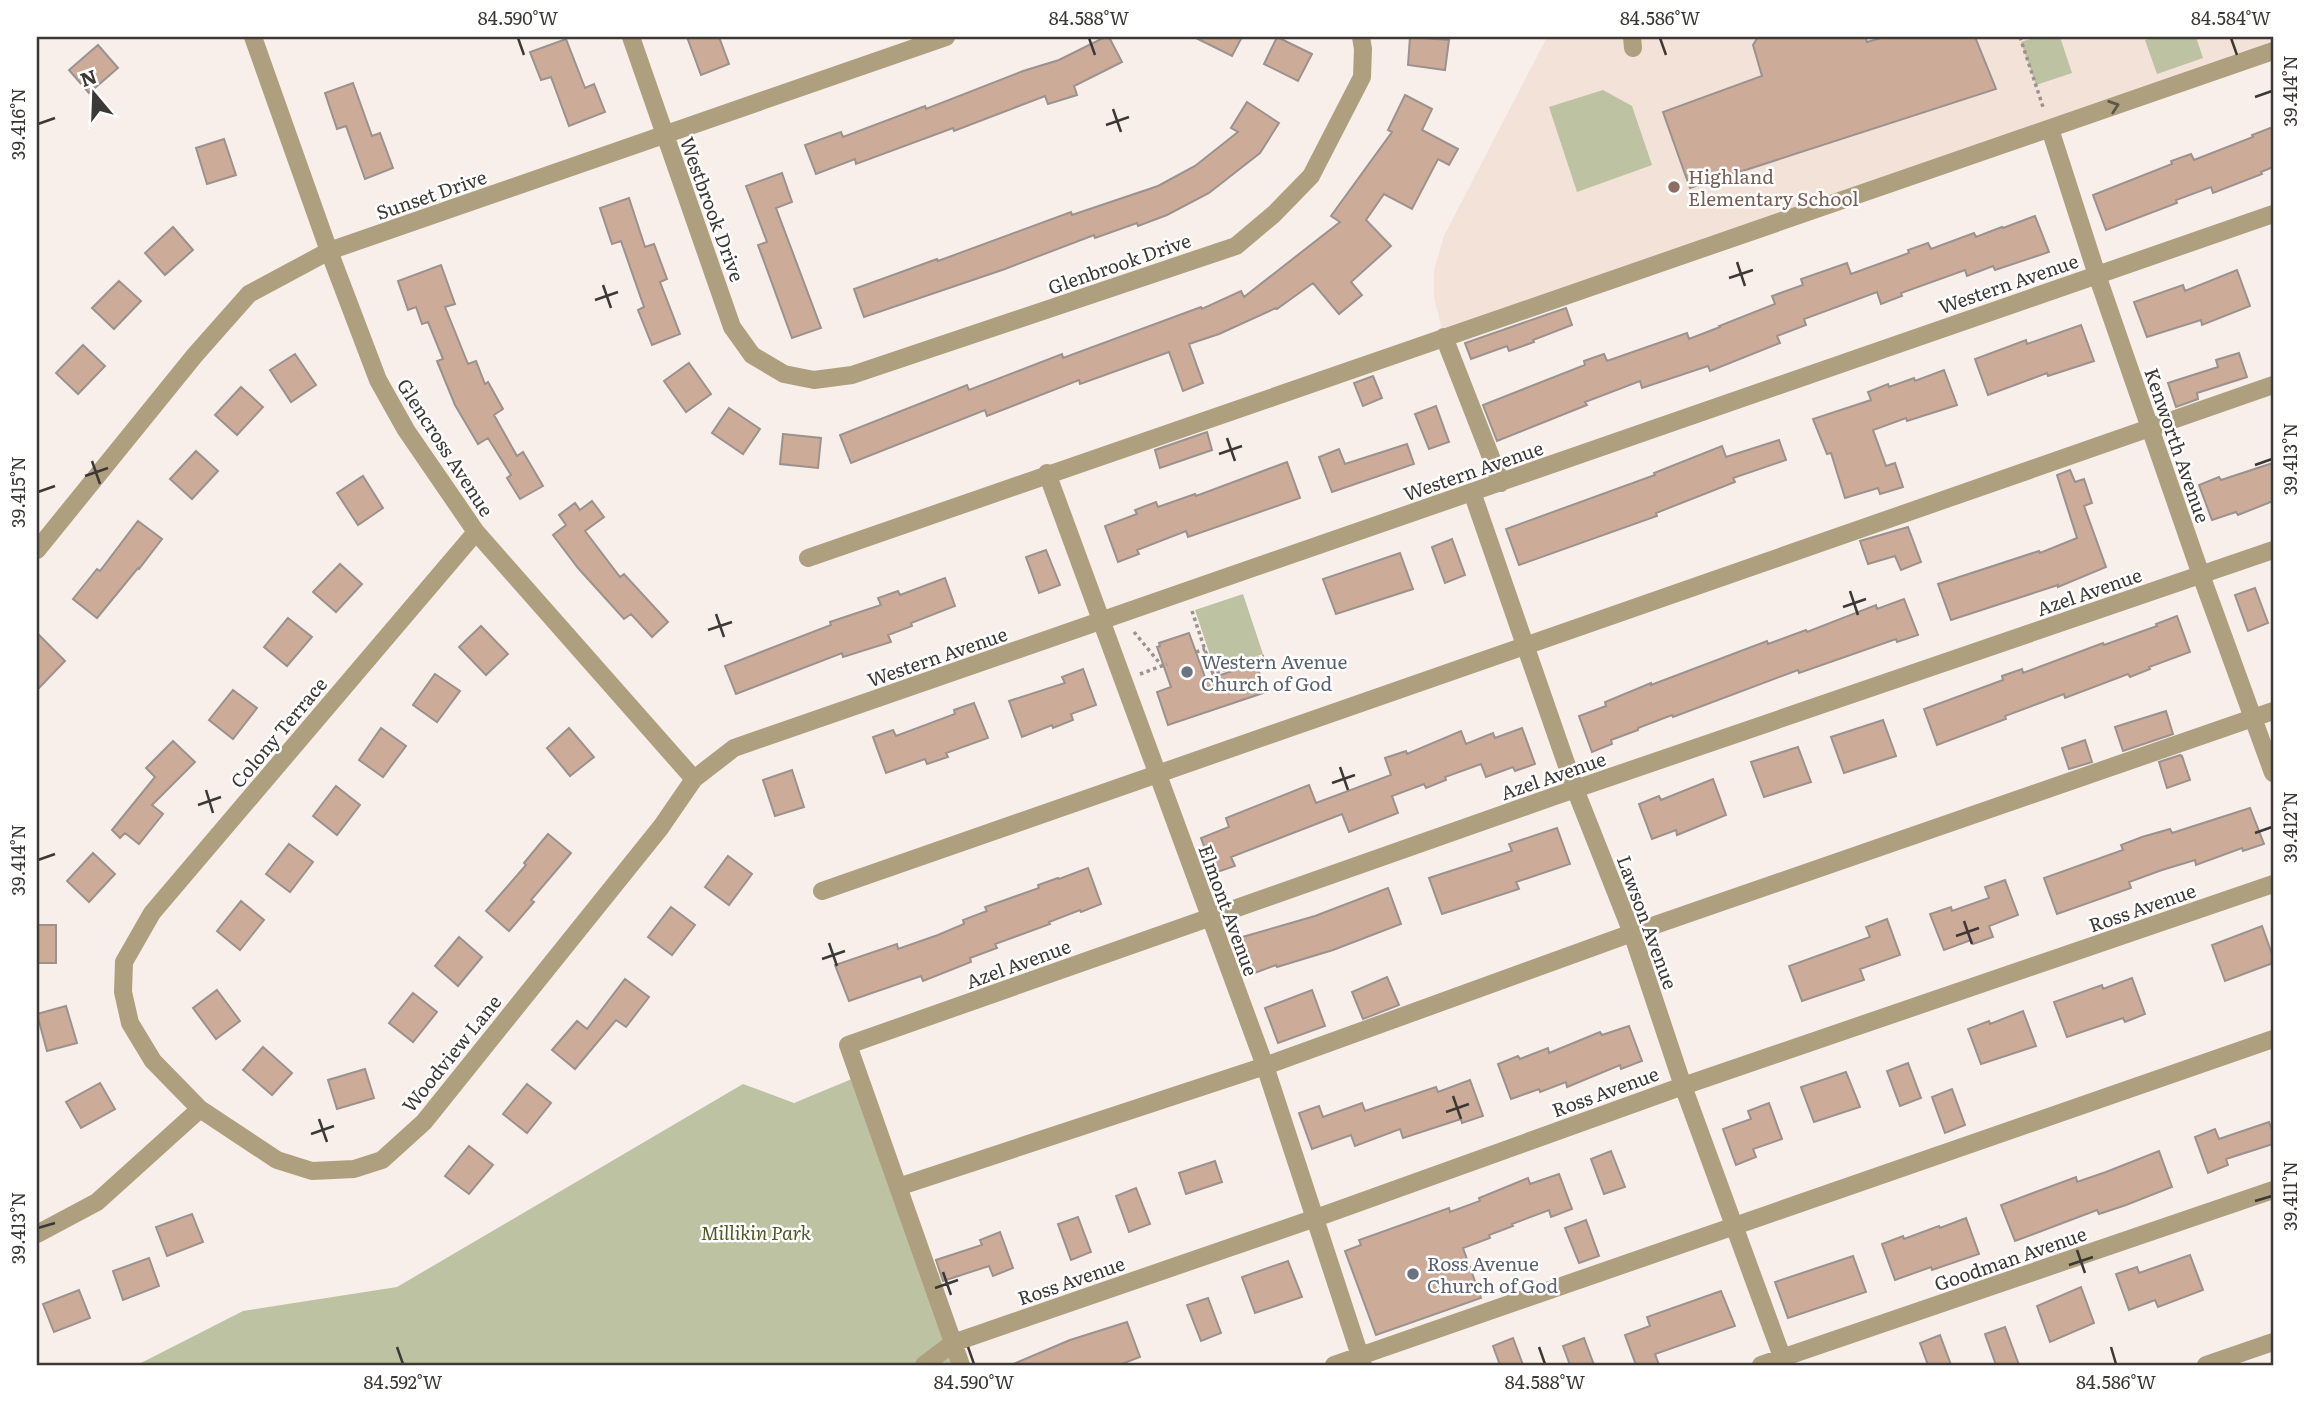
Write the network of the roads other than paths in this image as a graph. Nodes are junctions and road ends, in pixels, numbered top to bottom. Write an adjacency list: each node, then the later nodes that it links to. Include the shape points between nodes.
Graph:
1 (253, 37): 9 (street, Glencross Avenue)
2 (631, 37): 7 (street, Westbrook Drive)
3 (946, 37): 7 (street, Sunset Drive)
4 (1362, 43): 12 (street, Glenbrook Drive, via 1362,77 1311,176 1236,246 852,375 814,380)
5 (2273, 51): 6 (street, one-way to 5)
6 (2050, 129): 10 (street, Kenworth Avenue); 11 (street)
7 (665, 136): 9 (street, Sunset Drive); 12 (street, Westbrook Drive, via 733,327 752,355)
8 (2273, 214): 10 (street, Western Avenue)
9 (329, 251): 18 (street, Glencross Avenue, via 378,380 406,430); 19 (street, Sunset Drive, via 249,295)
10 (2096, 275): 14 (street, Kenworth Avenue); 16 (street, Western Avenue)
11 (1444, 337): 15 (street); 16 (street)
12 (784, 374)
13 (2273, 385): 14 (street)
14 (2151, 427): 22 (street, Kenworth Avenue); 24 (street)
15 (1047, 473): 21 (street); 23 (street, Elmont Avenue)
16 (1501, 483): 17 (street, Western Avenue)
17 (1472, 492): 23 (street, Western Avenue); 24 (street, Lawson Avenue)
18 (476, 532): 29 (street, Glencross Avenue); 38 (street, Colony Terrace, via 152,913 124,962 122,992 130,1023 153,1061)
19 (37, 550)
20 (2273, 550): 22 (street, Azel Avenue)
21 (808, 558)
22 (2200, 575): 26 (street, Kenworth Avenue); 30 (street, Azel Avenue)
23 (1101, 621): 28 (street, Elmont Avenue); 29 (street, Western Avenue, via 734,748)
24 (1526, 644): 28 (street); 30 (street, Lawson Avenue)
25 (2273, 711): 26 (street)
26 (2255, 717): 27 (street, Kenworth Avenue); 34 (street)
27 (2273, 773)
28 (1157, 776): 32 (street); 33 (street, Elmont Avenue)
29 (694, 779): 38 (street, Woodview Lane, via 661,827 424,1122 382,1160 354,1169 312,1171 277,1160)
30 (1575, 789): 33 (street, Azel Avenue); 34 (street, Lawson Avenue)
31 (2273, 884): 37 (street, Ross Avenue)
32 (822, 891)
33 (1208, 917): 36 (street, Elmont Avenue); 39 (street, Azel Avenue, via 848,1045)
34 (1632, 933): 36 (street); 37 (street, Lawson Avenue)
35 (2273, 1039): 42 (street)
36 (1265, 1066): 39 (street); 41 (street, Elmont Avenue)
37 (1683, 1086): 41 (street, Ross Avenue); 42 (street, Lawson Avenue)
38 (200, 1109): 43 (street, via 97,1202)
39 (898, 1187): 45 (street)
40 (2273, 1190): 47 (street, Goodman Avenue)
41 (1316, 1217): 45 (street, Ross Avenue); 46 (street, Elmont Avenue)
42 (1736, 1227): 46 (street); 47 (street, Lawson Avenue)
43 (37, 1234)
44 (2273, 1342): 52 (street)
45 (953, 1343): 48 (street, Ross Avenue); 49 (street)
46 (1361, 1361): 50 (street)
47 (1784, 1361): 51 (street, Goodman Avenue)
48 (924, 1365)
49 (961, 1365)
50 (1334, 1365)
51 (1760, 1365)
52 (2206, 1365)

